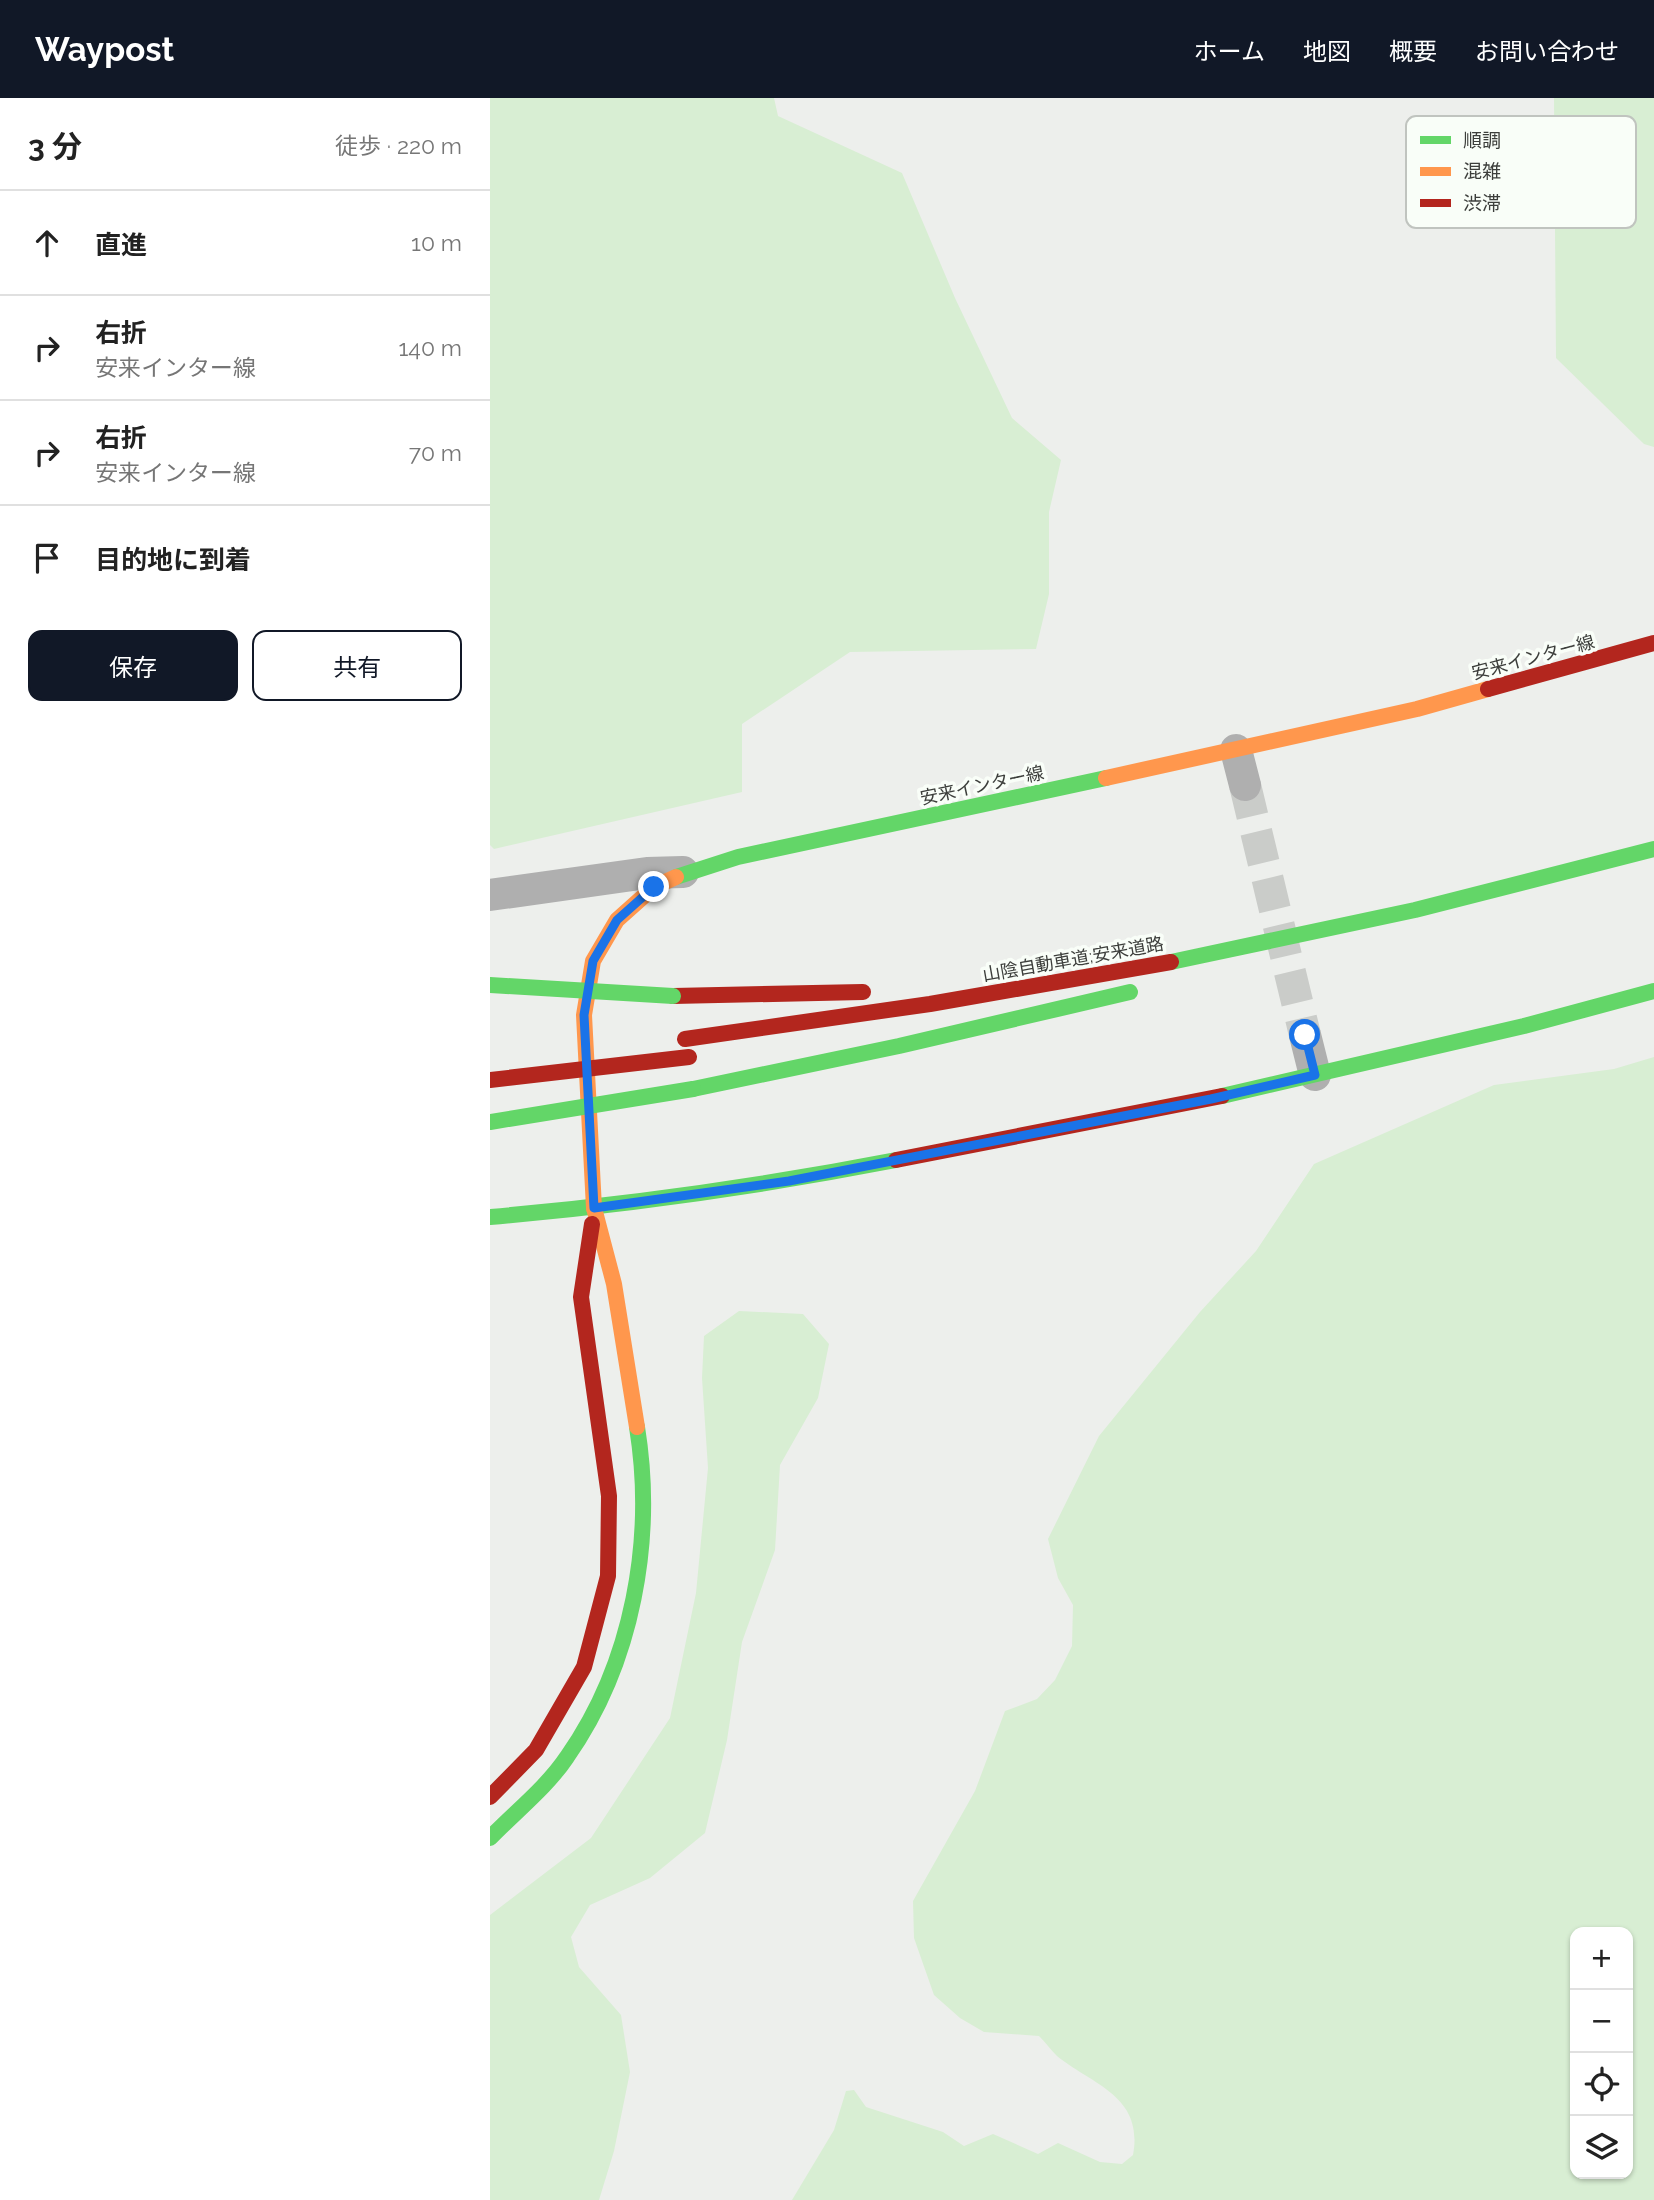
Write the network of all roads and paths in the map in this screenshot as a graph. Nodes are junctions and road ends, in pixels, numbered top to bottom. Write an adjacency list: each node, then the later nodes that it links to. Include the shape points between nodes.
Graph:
1 (1654, 643): 2 (main road, 安来インター線, via 1417,709)
2 (1236, 750): 3 (street); 5 (main road, 安来インター線, via 801,842)
3 (1245, 786)
4 (1654, 849): 9 (main road, 山陰自動車道;安来道路, via 1326,929)
5 (687, 872): 6 (street, via 647,873); 23 (main road, 安来インター線, via 636,901 617,920 593,961 584,1015)
6 (490, 895)
7 (1470, 913): 8 (main road)
8 (1322, 947)
9 (1153, 964): 11 (main road); 16 (main road, 山陰自動車道;安来道路, via 863,1015)
10 (490, 985): 12 (main road, bridge, via 673,996)
11 (937, 986)
12 (874, 991)
13 (1654, 991): 20 (main road)
14 (903, 1028): 22 (main road, bridge, via 1147,986 937,1038 693,1089)
15 (1305, 1035): 20 (street)
16 (679, 1040)
17 (607, 1048): 18 (main road)
18 (568, 1053)
19 (696, 1056): 21 (main road, bridge)
20 (1315, 1075): 23 (main road, via 789,1181)
21 (490, 1080)
22 (490, 1122)
23 (594, 1208): 24 (main road); 25 (main road, via 580,1297 609,1496 608,1577 584,1667 536,1750); 26 (main road, via 614,1284 644,1469 639,1584 611,1678 567,1758)
24 (490, 1217)
25 (490, 1797)
26 (490, 1838)

